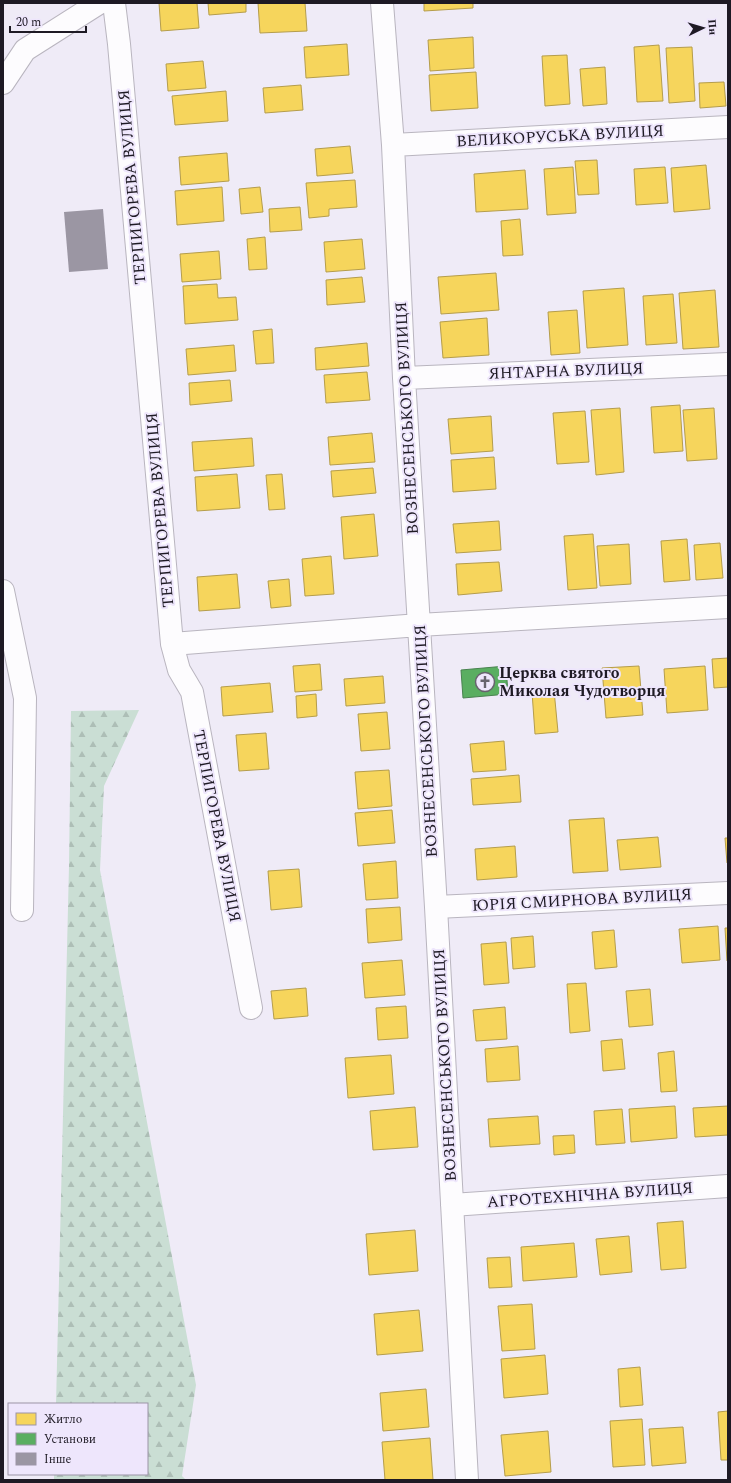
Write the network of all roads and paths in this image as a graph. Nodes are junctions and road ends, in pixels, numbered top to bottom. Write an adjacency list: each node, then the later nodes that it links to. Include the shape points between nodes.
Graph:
1 (99, 3): 4 (street, via 25,50)
2 (114, 3): 12 (street, ТЕРПИГОРЕВА ВУЛИЦЯ)
3 (382, 3): 6 (street, ВОЗНЕСЕНСЬКОГО ВУЛИЦЯ)
4 (3, 83)
5 (728, 128): 6 (street, ВЕЛИКОРУСЬКА ВУЛИЦЯ)
6 (393, 145): 8 (street, ВОЗНЕСЕНСЬКОГО ВУЛИЦЯ)
7 (728, 364): 8 (street, ЯНТАРНА ВУЛИЦЯ)
8 (404, 378): 11 (street, ВОЗНЕСЕНСЬКОГО ВУЛИЦЯ)
9 (3, 591): 15 (street, via 25,698)
10 (728, 606): 11 (street)
11 (419, 625): 12 (street); 14 (street, ВОЗНЕСЕНСЬКОГО ВУЛИЦЯ)
12 (172, 644): 16 (street, ТЕРПИГОРЕВА ВУЛИЦЯ, via 179,670 192,692)
13 (728, 893): 14 (street, ЮРІЯ СМИРНОВА ВУЛИЦЯ)
14 (436, 907): 18 (street, ВОЗНЕСЕНСЬКОГО ВУЛИЦЯ)
15 (22, 910)
16 (251, 1008)
17 (728, 1186): 18 (street, АГРОТЕХНІЧНА ВУЛИЦЯ)
18 (452, 1205): 19 (street, ВОЗНЕСЕНСЬКОГО ВУЛИЦЯ)
19 (467, 1480)

